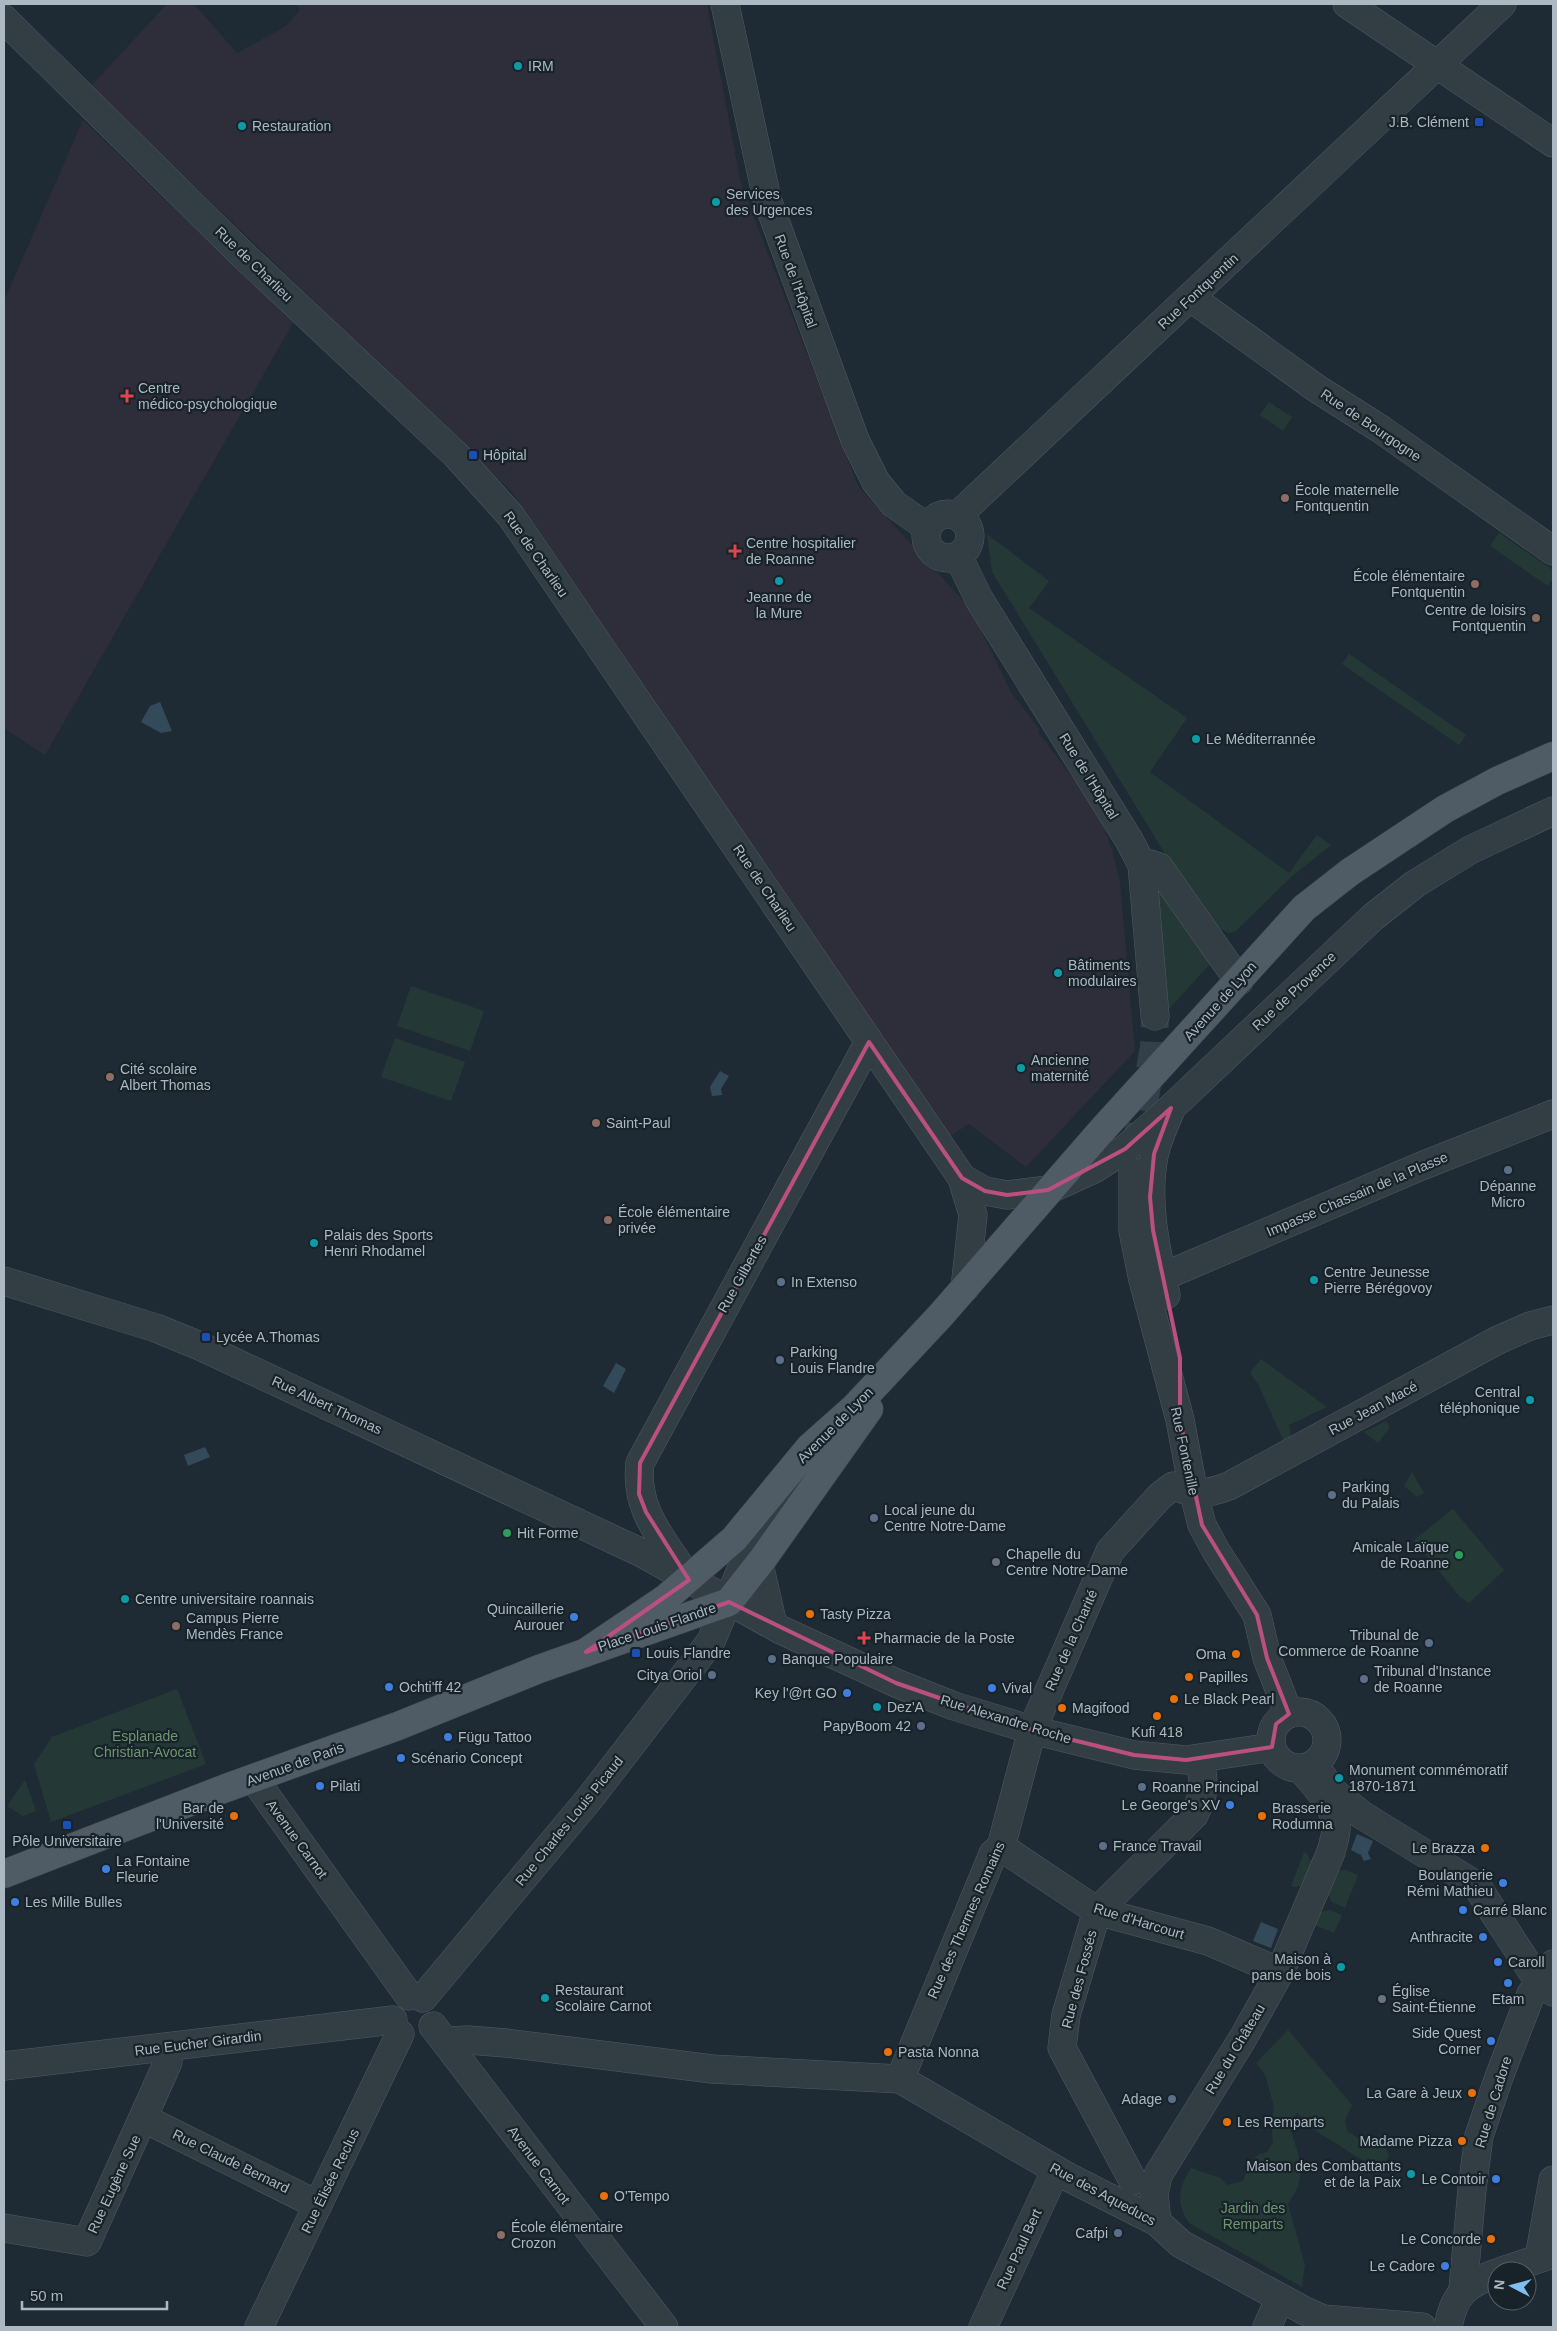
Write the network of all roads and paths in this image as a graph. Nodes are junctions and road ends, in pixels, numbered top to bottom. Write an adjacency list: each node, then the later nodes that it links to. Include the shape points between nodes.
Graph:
1 (725, 4): 9 (street, Rue de l'Hôpital, via 766,199 855,440 876,482 894,504)
2 (1347, 4): 5 (street)
3 (1502, 4): 5 (street, Rue Fontquentin)
4 (4, 19): 17 (street, Rue de Charlieu, via 243,255 456,455 499,502)
5 (1438, 66): 6 (street); 7 (street, Rue Fontquentin)
6 (1553, 143)
7 (1190, 298): 8 (street, Rue Fontquentin); 10 (street, Rue de Bourgogne)
8 (957, 516): 9 (street, via 944,515); 11 (street, via 964,520 970,532 968,546)
9 (928, 528): 11 (street, via 926,539 932,550 944,558)
10 (1553, 551)
11 (958, 556): 14 (street, Rue de l'Hôpital, via 979,599)
12 (1553, 756): 15 (main road, Avenue de Lyon, via 1497,780 1444,810 1350,872 1304,908)
13 (1553, 811): 18 (street, Rue de Provence, via 1470,850 1415,884 1373,917)
14 (1142, 865): 15 (street, via 1159,867); 16 (street, Rue de l'Hôpital)
15 (1239, 981): 22 (main road, Avenue de Lyon)
16 (1155, 1016)
17 (869, 1042): 21 (street, Rue de Charlieu); 31 (street, Rue Gilbertes, via 640,1463 640,1494)
18 (1171, 1108): 22 (street, Rue de Provence, via 1125,1149 1094,1169); 23 (street, via 1154,1154 1151,1174 1153,1230)
19 (1553, 1114): 23 (street, Impasse Chassain de la Plasse)
20 (1133, 1172): 29 (street, Rue Fontenille, via 1133,1231)
21 (962, 1178): 22 (street, Rue de Charlieu, via 985,1191 998,1194); 25 (street, Rue de Charlieu, via 973,1215)
22 (1048, 1190): 25 (main road, Avenue de Lyon)
23 (1162, 1277): 29 (street, via 1180,1358)
24 (4, 1281): 32 (street, Rue Albert Thomas, via 156,1328 200,1346)
25 (965, 1288): 26 (main road, Avenue de Lyon)
26 (941, 1315): 28 (main road, Avenue de Lyon); 33 (main road, Avenue de Lyon, via 864,1415)
27 (1553, 1320): 30 (street, Rue Jean Macé, via 1498,1340 1230,1486 1215,1491)
28 (855, 1407): 34 (main road, Avenue de Lyon, via 810,1447 734,1539); 35 (street, via 749,1550)
29 (1180, 1420): 30 (street, Rue Fontenille)
30 (1183, 1490): 40 (street, Rue Fontenille, via 1257,1615 1267,1658); 41 (street, Rue de la Charité, via 1160,1496 1110,1551)
31 (646, 1512): 34 (street, Place Louis Flandre)
32 (640, 1552): 34 (street, Place Louis Flandre)
33 (759, 1564): 35 (main road, Avenue de Lyon); 36 (street)
34 (689, 1580): 35 (street, Place Louis Flandre); 37 (street, via 674,1604); 39 (main road, Avenue de Lyon)
35 (729, 1602): 36 (street, Rue Alexandre Roche); 37 (main road, Place Louis Flandre); 38 (street, Place Louis Flandre)
36 (773, 1625): 41 (street, Rue Alexandre Roche, via 896,1683 954,1706)
37 (632, 1638): 39 (main road, Place Louis Flandre)
38 (711, 1641): 53 (street, Rue Charles Louis Picaud, via 590,1798)
39 (586, 1652): 45 (main road, Avenue de Paris)
40 (1289, 1714): 42 (street, via 1276,1724); 44 (street, via 1314,1716 1325,1728 1327,1746)
41 (1032, 1730): 43 (street, Rue Alexandre Roche, via 1134,1754); 48 (street, Rue des Thermes Romains)
42 (1272, 1747): 43 (street, Rue Alexandre Roche); 44 (street, via 1286,1765)
43 (1200, 1759): 50 (street, Rue des Fossés, via 1204,1798 1194,1815)
44 (1309, 1765): 46 (street, via 1331,1790); 47 (street)
45 (254, 1779): 49 (main road, Avenue de Paris); 53 (street, Avenue Carnot)
46 (1362, 1815): 47 (street); 52 (street, via 1476,1885)
47 (1336, 1824): 51 (street, Rue du Château, via 1331,1852)
48 (1001, 1847): 50 (street, Rue d'Harcourt); 60 (street, Rue des Thermes Romains, via 993,1854)
49 (4, 1874)
50 (1097, 1911): 51 (street, Rue d'Harcourt, via 1233,1950); 63 (street, Rue des Fossés, via 1066,2015 1062,2048)
51 (1280, 1972): 63 (street, Rue du Château, via 1243,2038)
52 (1549, 1979): 72 (street, Rue de Cadore, via 1531,1994 1479,2136)
53 (416, 1997): 54 (street, via 403,1998 395,2008); 55 (street, via 432,2007)
54 (396, 2027): 55 (street, via 412,2038); 57 (street, Rue Eucher Girardin); 66 (street, Rue Élisée Reclus)
55 (440, 2033): 56 (street, via 468,2040); 59 (street, Avenue Carnot)
56 (506, 2043): 59 (street, via 483,2057); 60 (street, via 712,2069)
57 (166, 2048): 58 (street, Rue Eucher Girardin); 61 (street, Rue Eugène Sue, via 168,2062)
58 (4, 2066)
59 (472, 2076): 75 (street, Avenue Carnot)
60 (900, 2079): 62 (street, Rue des Aqueducs)
61 (144, 2119): 66 (street, Rue Claude Bernard); 68 (street, Rue Eugène Sue, via 87,2242)
62 (1056, 2170): 65 (street, Rue des Aqueducs); 76 (street, Rue Paul Bert)
63 (1146, 2178): 65 (street); 67 (street, Rue du Château, via 1154,2194)
64 (1553, 2180): 69 (street)
65 (1092, 2190): 67 (street, Rue des Aqueducs)
66 (318, 2205): 74 (street, Rue Élisée Reclus)
67 (1157, 2222): 73 (street, Rue des Aqueducs, via 1181,2244)
68 (4, 2228)
69 (1546, 2256): 70 (street)
70 (1531, 2261)
71 (1487, 2278): 72 (street)
72 (1463, 2289): 79 (street, via 1450,2313)
73 (1280, 2298): 77 (street); 78 (street, Rue des Aqueducs, via 1323,2319)
74 (259, 2327)
75 (664, 2327)
76 (983, 2327)
77 (1267, 2327)
78 (1422, 2327)
79 (1448, 2327)

